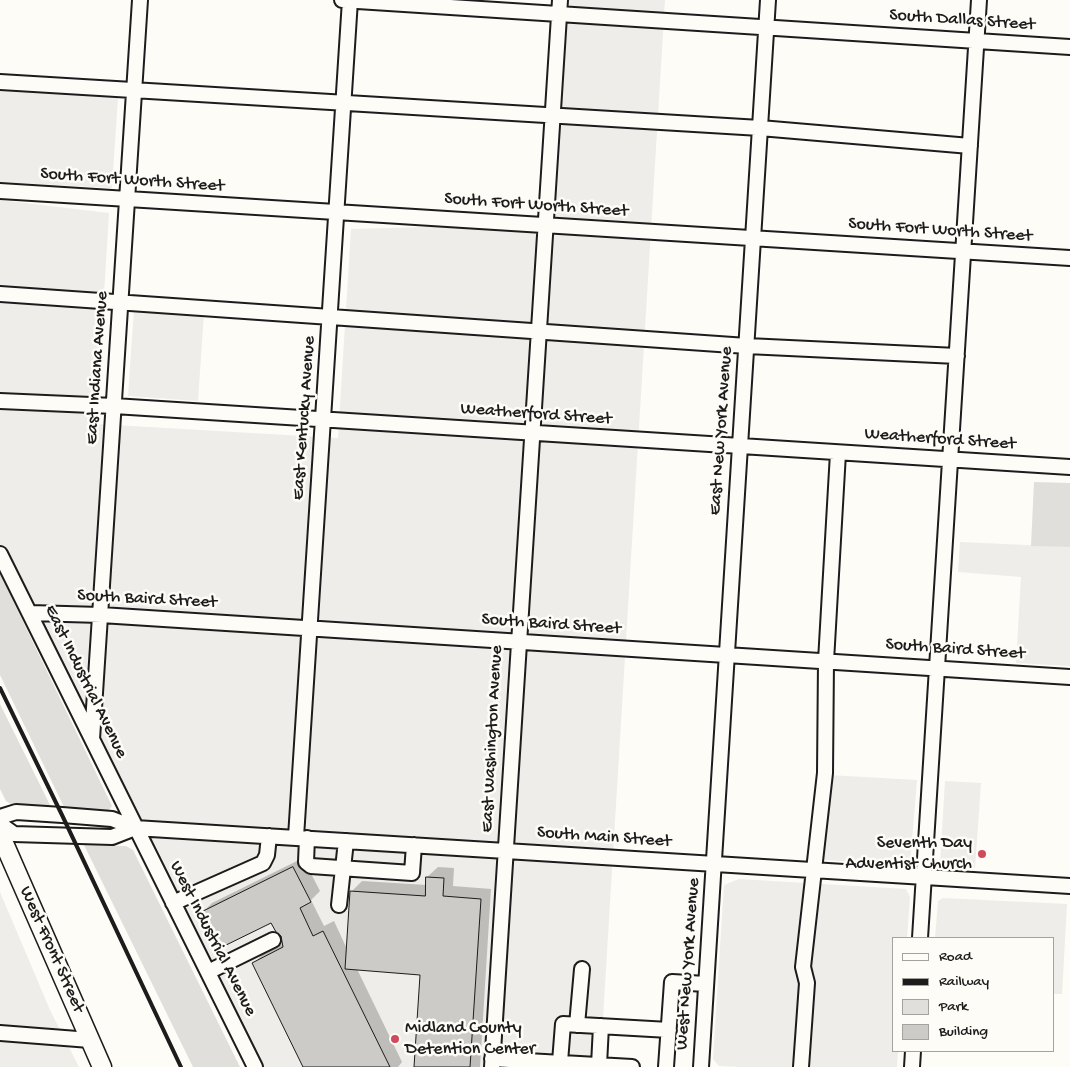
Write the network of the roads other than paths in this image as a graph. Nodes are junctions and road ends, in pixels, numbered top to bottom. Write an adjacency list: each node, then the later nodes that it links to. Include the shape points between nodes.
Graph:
1 (140, 0): 11 (street, East Indiana Avenue)
2 (342, 0): 3 (street, South Dallas Street)
3 (350, 0): 6 (street, South Dallas Street); 12 (street, East Kentucky Avenue)
4 (768, 0): 7 (street, East New York Avenue)
5 (979, 0): 8 (street)
6 (559, 7): 7 (street, South Dallas Street); 13 (street, East Washington Avenue)
7 (767, 26): 8 (street, South Dallas Street); 14 (street, East New York Avenue)
8 (977, 41): 9 (street, South Dallas Street); 15 (street)
9 (1070, 47)
10 (0, 82): 11 (street)
11 (134, 90): 12 (street); 17 (street, East Indiana Avenue)
12 (344, 103): 13 (street); 18 (street, East Kentucky Avenue)
13 (552, 115): 14 (street); 19 (street, East Washington Avenue)
14 (760, 128): 15 (street); 20 (street, East New York Avenue)
15 (970, 146): 21 (street)
16 (0, 191): 17 (street, South Fort Worth Street)
17 (127, 199): 18 (street, South Fort Worth Street); 24 (street, East Indiana Avenue)
18 (337, 212): 19 (street, South Fort Worth Street); 25 (street, East Kentucky Avenue)
19 (545, 225): 20 (street, South Fort Worth Street); 26 (street, East Washington Avenue)
20 (753, 238): 21 (street, South Fort Worth Street); 27 (street, East New York Avenue)
21 (963, 252): 22 (street, South Fort Worth Street); 28 (street)
22 (1070, 258)
23 (0, 294): 24 (street)
24 (121, 302): 25 (street); 30 (street, East Indiana Avenue)
25 (330, 318): 26 (street); 31 (street, East Kentucky Avenue)
26 (538, 330): 27 (street); 32 (street, East Washington Avenue)
27 (746, 346): 28 (street); 33 (street, East New York Avenue)
28 (957, 356): 35 (street)
29 (0, 401): 30 (street, Weatherford Street)
30 (114, 406): 31 (street, Weatherford Street); 39 (street, East Indiana Avenue)
31 (323, 420): 32 (street, Weatherford Street); 40 (street, East Kentucky Avenue)
32 (531, 433): 33 (street, Weatherford Street); 41 (street, East Washington Avenue)
33 (740, 446): 34 (street, Weatherford Street); 42 (street, East New York Avenue)
34 (838, 453): 35 (street, Weatherford Street); 43 (street)
35 (950, 460): 36 (street, Weatherford Street); 44 (street)
36 (1070, 467)
37 (0, 554): 38 (street, East Industrial Avenue)
38 (30, 613): 39 (street, South Baird Street); 46 (street, East Industrial Avenue)
39 (101, 615): 40 (street, South Baird Street); 46 (street, East Indiana Avenue)
40 (310, 628): 41 (street, South Baird Street); 52 (street, East Kentucky Avenue)
41 (518, 641): 42 (street, South Baird Street); 55 (street, East Washington Avenue)
42 (727, 654): 43 (street, South Baird Street); 56 (street, East New York Avenue)
43 (826, 661): 44 (street, South Baird Street); 58 (street, via 825,773)
44 (938, 668): 45 (street, South Baird Street); 59 (street)
45 (1070, 677)
46 (92, 739): 49 (street, East Industrial Avenue)
47 (0, 817): 49 (street, South Main Street, via 16,812 62,815 112,820)
48 (0, 824): 49 (street, South Main Street, via 14,834 112,837)
49 (135, 828): 51 (street, South Main Street); 61 (street, West Industrial Avenue)
50 (0, 834): 72 (main road, West Front Street)
51 (269, 836): 52 (street, South Main Street); 61 (street, via 263,863)
52 (301, 838): 53 (street, South Main Street); 57 (street, East Kentucky Avenue, via 306,862 311,866)
53 (346, 841): 54 (street, South Main Street); 57 (street)
54 (414, 845): 55 (street, South Main Street); 57 (street, via 412,873)
55 (505, 851): 56 (street, South Main Street); 75 (street, East Washington Avenue)
56 (714, 864): 58 (street, South Main Street); 67 (street, West New York Avenue)
57 (343, 868): 62 (street)
58 (813, 870): 59 (street, South Main Street); 82 (street, via 803,968 807,982)
59 (924, 877): 60 (street, South Main Street); 63 (street)
60 (1070, 886)
61 (174, 903): 66 (street, West Industrial Avenue)
62 (338, 905)
63 (920, 937)
64 (273, 940): 66 (street)
65 (582, 969): 68 (street)
66 (208, 972): 78 (street, West Industrial Avenue)
67 (706, 984): 70 (street, via 672,982); 81 (street, West New York Avenue)
68 (577, 1025): 69 (street); 74 (street, via 562,1024)
69 (601, 1026): 70 (street); 76 (street)
70 (669, 1030): 80 (street)
71 (0, 1033): 72 (street)
72 (90, 1040): 77 (main road, West Front Street)
73 (913, 1052): 83 (street)
74 (560, 1062): 75 (street); 76 (street)
75 (492, 1063)
76 (599, 1065): 79 (street)
77 (102, 1067)
78 (255, 1067)
79 (632, 1067)
80 (666, 1067)
81 (701, 1067)
82 (801, 1067)
83 (912, 1067)

